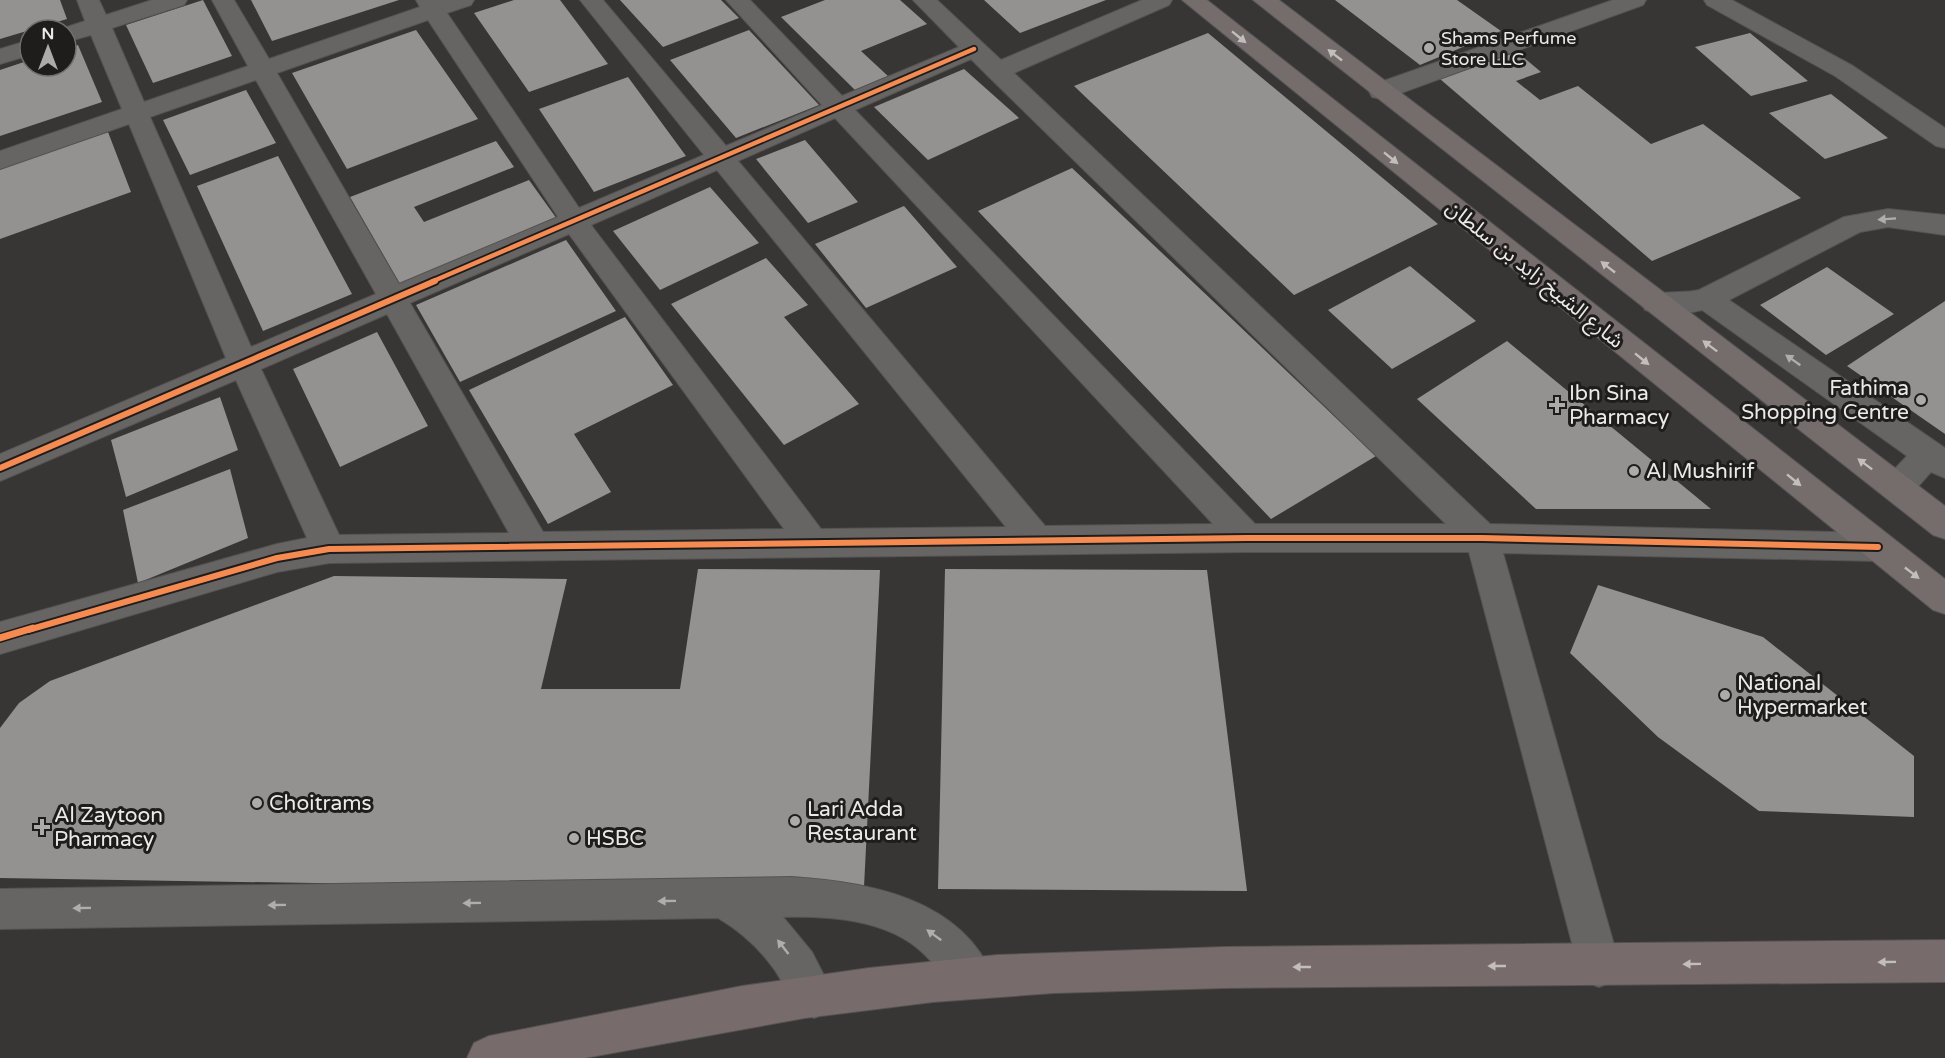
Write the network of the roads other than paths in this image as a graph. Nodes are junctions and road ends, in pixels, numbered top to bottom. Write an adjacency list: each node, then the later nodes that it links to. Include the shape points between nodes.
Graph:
1 (176, 0): 13 (street)
2 (223, 0): 18 (street)
3 (463, 0): 12 (street)
4 (591, 0): 24 (street)
5 (737, 0): 21 (street)
6 (924, 0): 15 (street)
7 (1161, 0): 19 (street)
8 (1193, 0): 41 (main road, شارع الشيخ زايد بن سلطان, one-way to 41)
9 (1264, 0): 20 (main road, one-way to 9)
10 (1635, 0): 20 (street)
11 (1715, 0): 23 (street, via 1844,71)
12 (430, 5): 18 (street); 26 (street)
13 (94, 12): 14 (street); 22 (street)
14 (78, 25)
15 (974, 49): 19 (street); 21 (street)
16 (18, 51): 17 (street)
17 (0, 57)
18 (262, 69): 22 (street); 28 (street)
19 (997, 71): 37 (street)
20 (1381, 91): 30 (main road, one-way to 20)
21 (839, 107): 24 (street); 36 (street)
22 (136, 113): 25 (street); 31 (street)
23 (1945, 140)
24 (721, 158): 26 (street); 38 (street)
25 (0, 160)
26 (574, 221): 28 (street); 39 (street)
27 (1945, 225): 29 (street, one-way to 29, via 1888,218 1854,224)
28 (391, 299): 31 (street); 40 (street)
29 (1706, 299): 30 (street, via 1682,304); 32 (street, one-way to 29)
30 (1655, 303): 34 (main road, one-way to 30)
31 (243, 363): 33 (street); 42 (street)
32 (1937, 459): 34 (street)
33 (0, 468)
34 (1896, 488): 35 (main road)
35 (1945, 525)
36 (1247, 538): 37 (street); 38 (street)
37 (1482, 538): 41 (street); 48 (street)
38 (1038, 541): 39 (street)
39 (812, 542): 40 (street)
40 (533, 545): 42 (street)
41 (1878, 547): 43 (main road, شارع الشيخ زايد بن سلطان, one-way to 43)
42 (329, 549): 44 (street, via 277,558)
43 (1945, 599)
44 (0, 638)
45 (726, 900): 46 (street, one-way to 46); 49 (street, one-way to 45, via 938,937 885,907 851,900 792,897); 50 (street, one-way to 45, via 801,971 770,930)
46 (0, 909)
47 (1945, 961): 48 (highway, one-way to 48)
48 (1599, 966): 49 (highway, one-way to 49, via 1221,968)
49 (973, 978): 50 (highway)
50 (814, 997): 51 (highway, via 576,1037)
51 (489, 1058)

